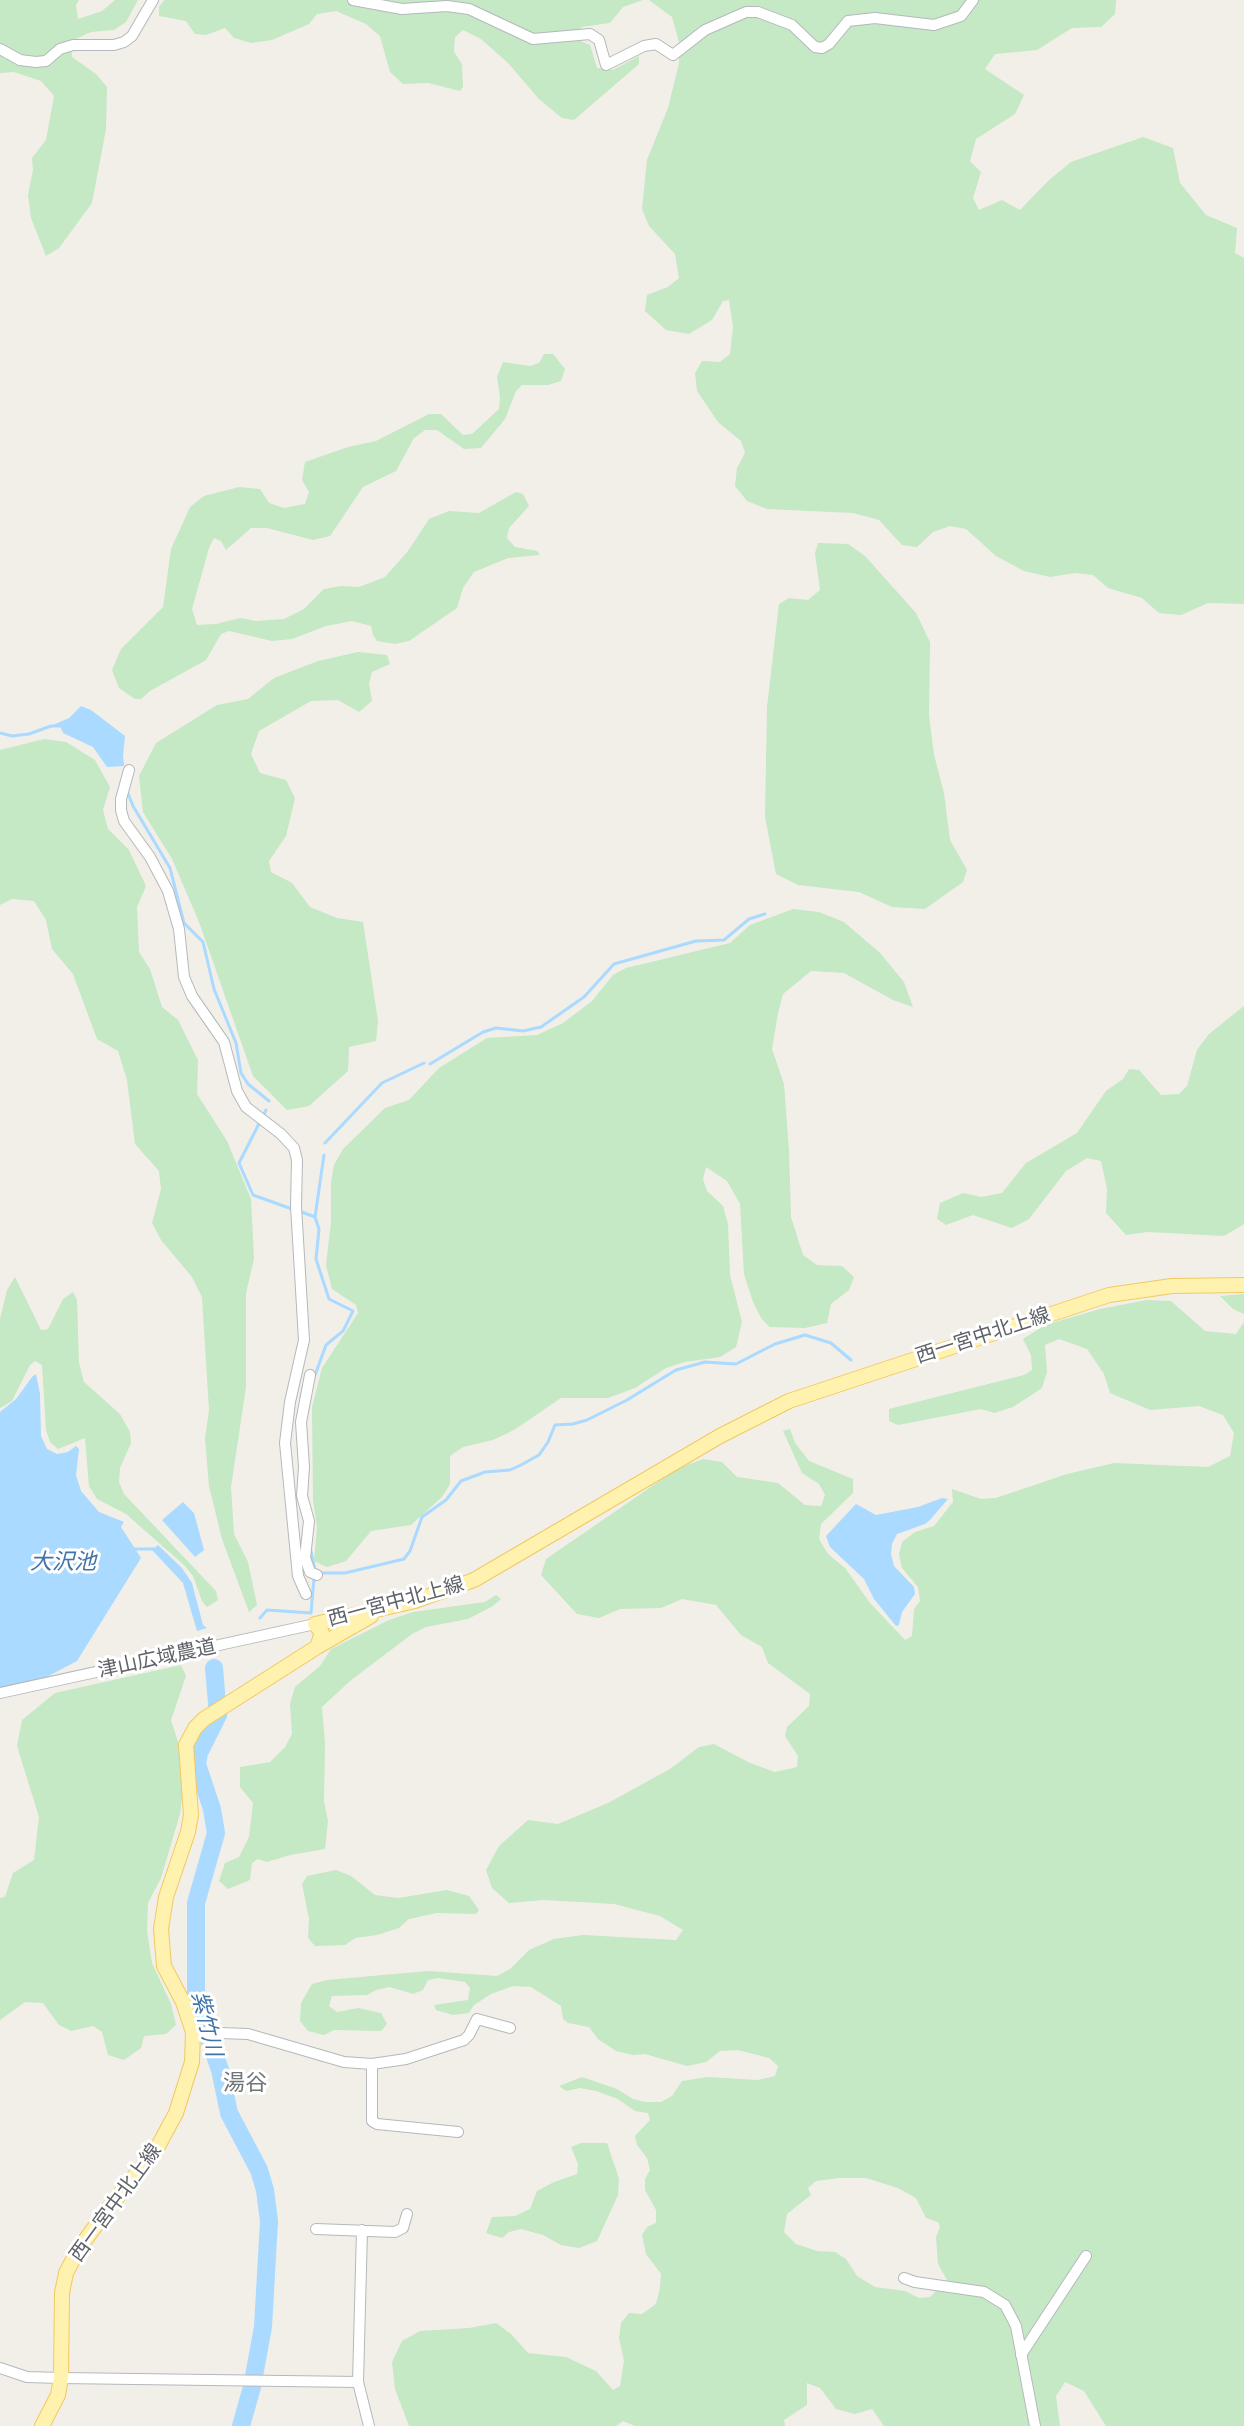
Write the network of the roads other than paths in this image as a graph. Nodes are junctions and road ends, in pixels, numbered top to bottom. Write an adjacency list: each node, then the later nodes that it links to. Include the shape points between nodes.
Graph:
1 (153, 0): 4 (street, via 124,42 73,45 36,62)
2 (353, 0): 3 (street, via 402,9 469,9 533,39 590,34 599,40 606,65 656,44 673,55 705,30 746,12 792,25 822,48 848,21 875,18 934,25 961,16)
3 (973, 0)
4 (0, 49)
5 (129, 770): 9 (street, via 121,799 124,821 168,891 192,996 224,1042 246,1107 281,1134 297,1160 304,1340 285,1443 298,1576)
6 (1244, 1285): 10 (main road, 西一宮中北上線, via 1172,1286 1109,1295 789,1401 474,1580)
7 (310, 1375): 8 (street, via 301,1422 302,1496 309,1521 305,1558)
8 (317, 1575)
9 (306, 1594)
10 (381, 1609): 11 (main road, 西一宮中北上線); 12 (main road)
11 (315, 1624): 12 (main road, 西一宮中北上線, via 322,1633); 13 (street, 津山広域農道)
12 (317, 1647): 15 (main road, 西一宮中北上線, via 217,1711 195,1728 186,1745 191,1815 161,1929 164,1966)
13 (0, 1693)
14 (510, 2028): 16 (street, via 477,2019 464,2040)
15 (197, 2032): 16 (street, via 258,2036 344,2062); 25 (main road, 西一宮中北上線, via 167,2131 66,2273)
16 (372, 2064): 17 (street, via 372,2121)
17 (458, 2132)
18 (407, 2214): 20 (street, via 403,2228 395,2232)
19 (316, 2229): 20 (street)
20 (362, 2230): 26 (street)
21 (1086, 2256): 23 (street)
22 (904, 2278): 23 (street, via 992,2295 1010,2312)
23 (1021, 2355): 29 (street)
24 (0, 2368): 25 (street, via 27,2377)
25 (61, 2378): 26 (street); 27 (main road, 西一宮中北上線)
26 (358, 2382): 28 (street)
27 (42, 2426)
28 (369, 2426)
29 (1035, 2426)

